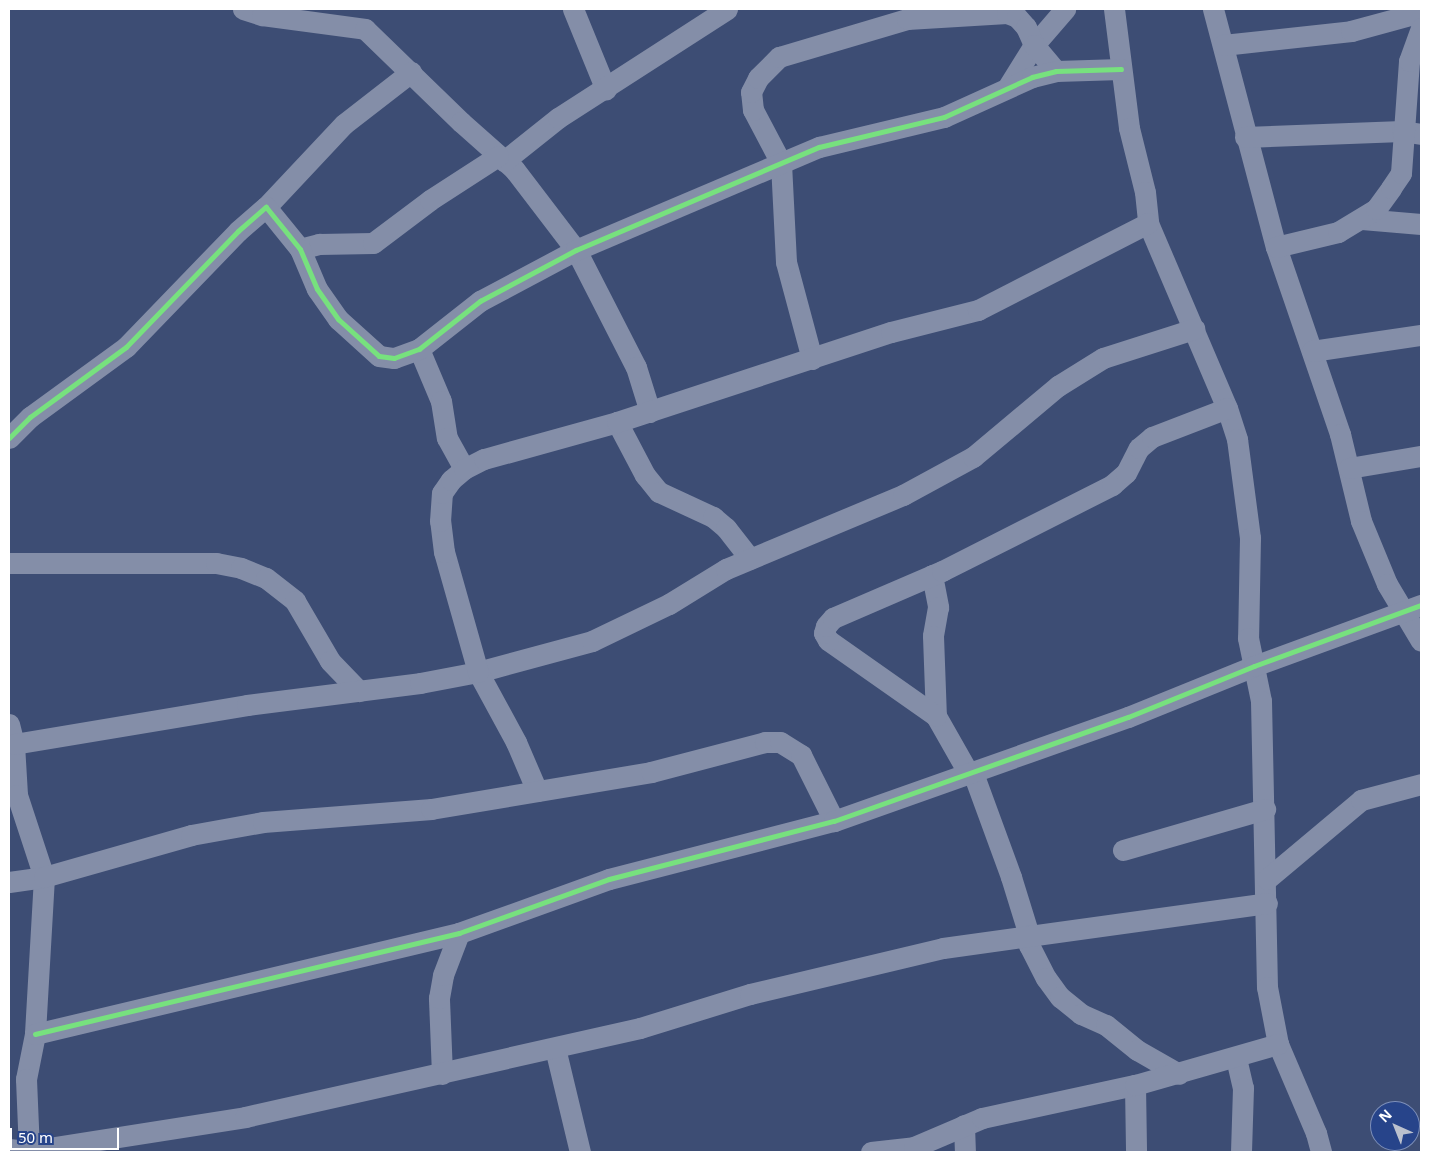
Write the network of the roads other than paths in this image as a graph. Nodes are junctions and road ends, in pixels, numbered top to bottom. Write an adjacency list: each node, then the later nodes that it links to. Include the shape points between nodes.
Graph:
1 (243, 9): 13 (street, via 262,15 365,29)
2 (573, 9): 15 (street)
3 (727, 9): 15 (street, via 657,52)
4 (1065, 9): 10 (street)
5 (1114, 9): 11 (street)
6 (1213, 9): 9 (street)
7 (1421, 12): 9 (street, via 1351,31)
8 (1421, 28): 16 (street, via 1409,61)
9 (1223, 45): 17 (street)
10 (1034, 46): 12 (street); 14 (street); 19 (street, via 1021,22 1007,13 907,19 779,57 758,78 751,92 753,110)
11 (1121, 69): 12 (street); 22 (street)
12 (1056, 71): 14 (street)
13 (411, 72): 18 (street); 20 (street, via 344,124)
14 (1009, 85): 19 (street, via 944,117 830,143)
15 (606, 90): 18 (street, via 558,118)
16 (1412, 132): 17 (street); 21 (street, via 1401,173 1376,209)
17 (1245, 137): 24 (street)
18 (501, 158): 25 (street, via 430,200 373,243 319,244); 26 (street, via 524,180)
19 (781, 163): 26 (street); 31 (street, via 786,262)
20 (266, 207): 25 (street); 35 (street, via 238,231 126,347 30,417)
21 (1362, 219): 23 (street); 24 (street, via 1338,232)
22 (1148, 223): 27 (street); 31 (street, via 1075,258 999,302)
23 (1421, 224)
24 (1276, 247): 30 (street)
25 (300, 249): 29 (street, via 317,289 357,338 379,356 394,358)
26 (576, 250): 29 (street, via 480,301); 33 (street, via 636,367)
27 (1194, 328): 32 (street); 39 (street, via 1103,358 1058,386 973,457 903,495)
28 (1421, 335): 30 (street)
29 (419, 349): 38 (street, via 441,402 447,438)
30 (1312, 352): 37 (street)
31 (812, 359): 33 (street)
32 (1227, 408): 41 (street, via 1152,436 1140,448 1126,473 1112,485); 46 (street, via 1237,439 1250,538 1246,607)
33 (650, 412): 34 (street)
34 (618, 422): 38 (street, via 484,459); 39 (street, via 645,475 659,492 713,518 726,528)
35 (9, 438)
36 (1421, 456): 37 (street)
37 (1349, 468): 42 (street, via 1361,521)
38 (464, 469): 47 (street, via 442,493 440,521 444,552)
39 (750, 559): 47 (street, via 592,640)
40 (9, 562): 48 (street, via 216,563 241,568 266,578 295,601 330,661)
41 (932, 575): 49 (street, via 938,607 933,636); 49 (street, via 833,618 824,633 828,640)
42 (1387, 584): 43 (street); 44 (street)
43 (1413, 608): 44 (street); 45 (street)
44 (1376, 622): 46 (street)
45 (1421, 641)
46 (1254, 666): 51 (street, via 1128,717); 54 (street, via 1261,701)
47 (478, 672): 48 (street); 53 (street, via 516,742)
48 (359, 690): 50 (street)
49 (936, 716): 51 (street)
50 (11, 734): 57 (street, via 16,796)
51 (971, 774): 55 (street); 62 (street)
52 (1421, 784): 58 (street, via 1361,800)
53 (537, 790): 55 (street, via 651,772 765,742 780,742 801,755); 57 (street, via 431,809 263,822 191,835)
54 (1265, 809): 56 (street); 58 (street)
55 (834, 821): 61 (street, via 609,879)
56 (1123, 850)
57 (44, 877): 59 (street); 63 (street)
58 (1267, 879): 60 (street)
59 (9, 882)
60 (1267, 902): 62 (street); 64 (street, via 1267,987)
61 (459, 933): 63 (street); 67 (street, via 443,975 439,998)
62 (1029, 935): 65 (street, via 906,955); 68 (street, via 1035,962 1060,997 1080,1014 1106,1025 1137,1050)
63 (35, 1034): 71 (street, via 26,1079)
64 (1278, 1044): 66 (street); 77 (street)
65 (555, 1048): 67 (street); 72 (street)
66 (1236, 1058): 68 (street); 76 (street, via 1243,1088)
67 (442, 1074): 71 (street, via 245,1117)
68 (1179, 1074): 69 (street)
69 (1135, 1085): 70 (street, via 1002,1112); 75 (street)
70 (964, 1125): 73 (street, via 914,1147); 74 (street)
71 (22, 1151)
72 (580, 1152)
73 (871, 1152)
74 (965, 1152)
75 (1136, 1152)
76 (1241, 1152)
77 (1321, 1152)

